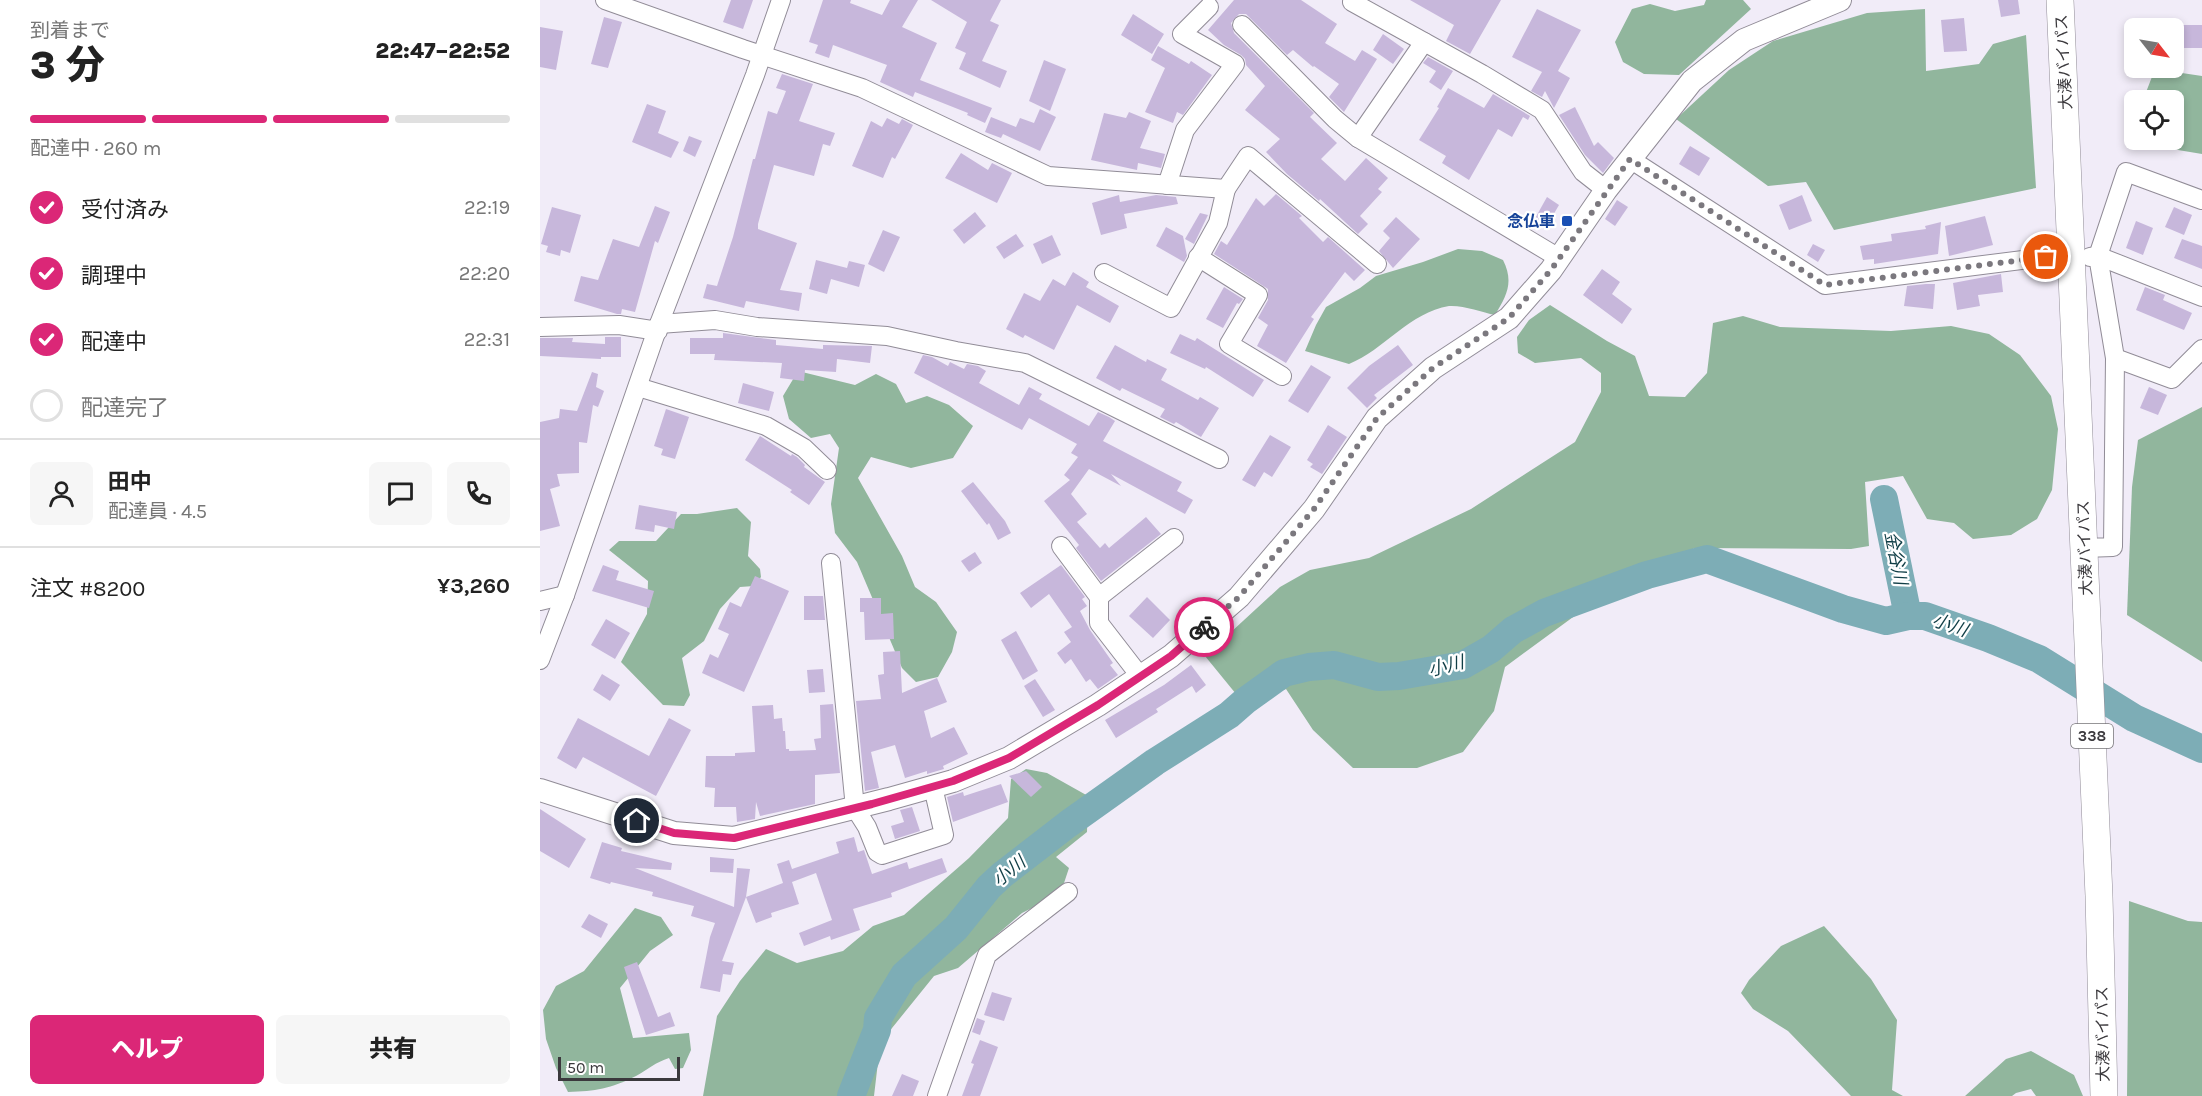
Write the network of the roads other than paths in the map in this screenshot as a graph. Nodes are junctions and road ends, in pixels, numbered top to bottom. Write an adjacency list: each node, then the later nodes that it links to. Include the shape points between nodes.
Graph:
1 (605, 0): 9 (street)
2 (781, 0): 9 (street)
3 (1840, 0): 11 (main road, via 1744,40 1692,81)
4 (2060, 0): 33 (highway, 大湊バイパス / 338)
5 (1351, 1): 8 (street)
6 (1209, 7): 12 (street, via 1182,34 1235,64 1185,130)
7 (1242, 25): 10 (street)
8 (1424, 42): 10 (street); 14 (street, via 1542,110 1583,172)
9 (761, 54): 12 (street, via 862,88 1048,176); 24 (street)
10 (1358, 138): 19 (street)
11 (1630, 159): 14 (main road); 18 (street, via 1825,285)
12 (1167, 185): 13 (street)
13 (1226, 189): 17 (street, via 1218,223); 20 (street, via 1248,156)
14 (1606, 190): 19 (main road)
15 (2202, 200): 16 (street, via 2126,172)
16 (2094, 256): 22 (street); 26 (street)
17 (1198, 257): 21 (street, via 1171,308); 27 (street, via 1258,295 1229,344)
18 (2046, 257)
19 (1559, 258): 39 (main road, via 1509,318 1433,368 1377,418 1314,509 1239,597 1171,656)
20 (1377, 264)
21 (1104, 273)
22 (2202, 297)
23 (540, 327): 24 (street)
24 (658, 328): 28 (street); 29 (street, via 715,320 757,327 887,336 1025,363)
25 (2202, 349): 26 (street, via 2172,379)
26 (2115, 358): 33 (street, via 2113,547)
27 (1282, 376)
28 (638, 387): 30 (street, via 766,426 804,448); 35 (street)
29 (1219, 459)
30 (827, 470)
31 (1174, 538): 36 (street)
32 (1061, 546): 36 (street)
33 (2084, 548): 45 (highway, 大湊バイパス / 338)
34 (831, 563): 42 (street)
35 (565, 594): 37 (street); 38 (street)
36 (1099, 597): 39 (street, via 1100,623)
37 (540, 601)
38 (540, 660)
39 (1140, 676): 40 (main road, via 1009,758)
40 (933, 787): 42 (main road); 42 (street, via 944,835 882,855)
41 (540, 790): 42 (main road, via 674,833 734,838)
42 (855, 808)
43 (1068, 892): 44 (street, via 987,955)
44 (938, 1096)
45 (2103, 1096)

